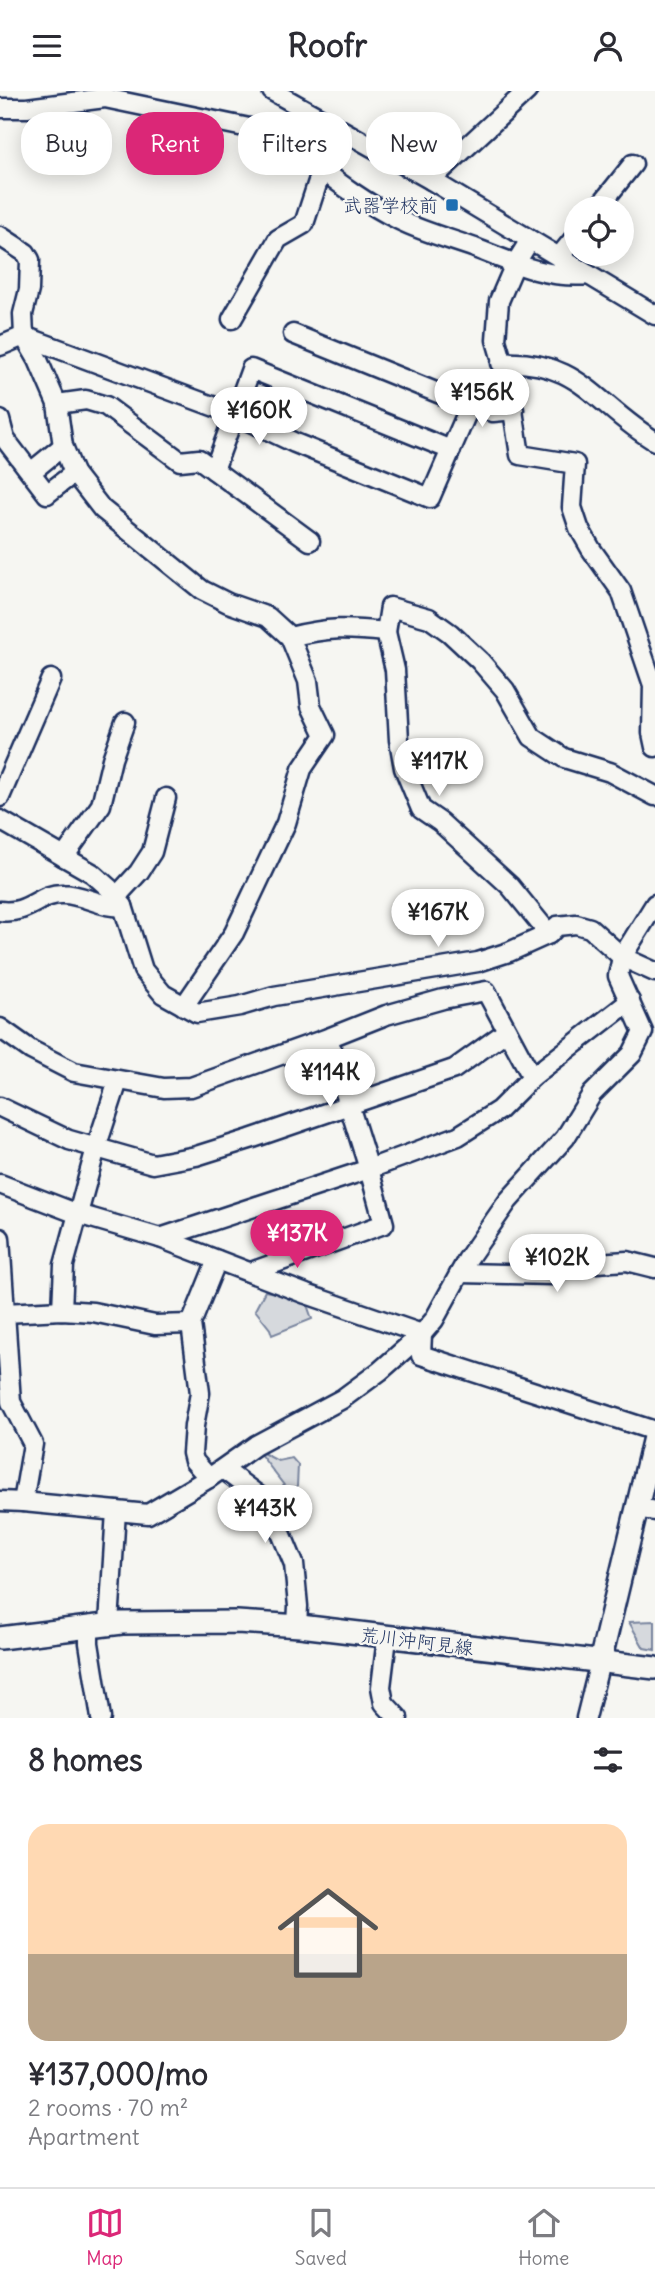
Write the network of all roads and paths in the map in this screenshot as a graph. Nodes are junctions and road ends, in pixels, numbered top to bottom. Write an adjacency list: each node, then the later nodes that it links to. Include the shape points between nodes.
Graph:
1 (272, 91): 4 (street)
2 (527, 91): 9 (street)
3 (0, 108): 5 (street, via 105,98)
4 (309, 111): 9 (street)
5 (238, 126)
6 (633, 164): 10 (street)
7 (320, 175): 18 (street, via 304,224 278,239)
8 (330, 175): 15 (street, via 400,220)
9 (431, 180): 12 (street)
10 (608, 196)
11 (0, 236): 20 (street, via 30,260)
12 (530, 240): 14 (street); 15 (street)
13 (564, 251): 14 (street)
14 (559, 257): 16 (street)
15 (515, 264): 16 (street, via 554,275); 22 (street, via 499,301 496,340)
16 (589, 275): 17 (street)
17 (655, 315)
18 (232, 319)
19 (293, 334): 24 (street)
20 (24, 336): 21 (street); 23 (street); 26 (street)
21 (0, 346)
22 (501, 363): 25 (street); 28 (street, via 525,361 560,370)
23 (57, 404): 29 (street); 31 (street, via 86,400 106,406 180,461 199,459)
24 (470, 406): 25 (street, via 493,412); 30 (street)
25 (514, 410): 39 (street, via 520,455 575,464 572,507 579,528 621,591 653,685)
26 (234, 414): 30 (street, via 251,369); 30 (street, via 430,498); 31 (street)
27 (0, 420): 32 (street, via 5,439)
28 (655, 441)
29 (62, 446): 32 (street); 33 (street)
30 (451, 450)
31 (214, 470): 34 (street)
32 (31, 473): 33 (street, via 47,494)
33 (74, 473): 36 (street, via 102,509 202,590 268,617)
34 (310, 541)
35 (386, 632): 36 (street, via 343,627); 40 (street, via 390,607 429,618 489,670 532,737 564,758 610,772); 48 (street, via 395,670 398,740 421,809 510,886)
36 (290, 637): 52 (street, via 325,735 302,769 286,823 234,933)
37 (51, 679): 41 (street)
38 (125, 722): 44 (street, via 101,805)
39 (655, 747)
40 (655, 796)
41 (0, 797)
42 (166, 798): 45 (street, via 152,852)
43 (0, 820): 44 (street)
44 (64, 857): 45 (street, via 92,873)
45 (119, 902): 47 (street, via 116,907 89,897 49,895 26,909); 52 (street, via 142,970 163,995)
46 (655, 904): 49 (street)
47 (0, 911)
48 (549, 934): 49 (street, via 557,926 576,924 590,929); 52 (street, via 478,963 197,1013)
49 (622, 957): 50 (street); 51 (street, via 618,976)
50 (655, 972)
51 (631, 1001): 56 (street); 70 (street, via 643,1032 632,1054 592,1094 565,1138 508,1201)
52 (184, 1006)
53 (0, 1028): 57 (street, via 74,1072)
54 (507, 1031): 55 (street, via 486,991 386,1015); 56 (street); 58 (street, via 454,1069)
55 (328, 1038): 57 (street, via 191,1087); 58 (street)
56 (532, 1077): 61 (street, via 499,1110 458,1136)
57 (118, 1081): 60 (street)
58 (349, 1105): 60 (street, via 195,1156 153,1164); 61 (street)
59 (0, 1107): 60 (street)
60 (96, 1148): 63 (street)
61 (369, 1169): 65 (street); 69 (street, via 384,1224)
62 (0, 1184): 63 (street)
63 (78, 1215): 65 (street); 71 (street, via 64,1265)
64 (0, 1237): 67 (street)
65 (160, 1238): 66 (street)
66 (217, 1260): 69 (street); 73 (street)
67 (1, 1263): 72 (street)
68 (655, 1268): 70 (street, via 627,1261 566,1265 552,1275)
69 (250, 1272): 75 (street)
70 (460, 1273): 75 (street)
71 (62, 1310): 72 (street); 73 (street, via 155,1325)
72 (5, 1313): 74 (street)
73 (191, 1324): 78 (street, via 200,1393 192,1453 194,1461)
74 (3, 1333): 76 (street)
75 (422, 1334): 77 (street, via 421,1355); 78 (street, via 342,1399 256,1445)
76 (5, 1403): 80 (street, via 33,1444)
77 (655, 1432): 81 (main road)
78 (216, 1473): 82 (street, via 148,1514); 84 (street, via 263,1499 272,1511 294,1564)
79 (0, 1501): 80 (street)
80 (23, 1502): 82 (street)
81 (646, 1509): 87 (main road)
82 (116, 1511): 83 (street)
83 (99, 1625): 84 (main road, 荒川沖阿見線, via 184,1621); 85 (main road, 荒川沖阿見線); 89 (street, via 89,1643)
84 (297, 1626): 86 (main road, 荒川沖阿見線)
85 (0, 1638)
86 (387, 1638): 87 (main road, 荒川沖阿見線); 90 (street, via 381,1687 384,1703)
87 (600, 1662): 88 (main road, 荒川沖阿見線); 91 (street)
88 (655, 1668)
89 (100, 1718)
90 (398, 1718)
91 (586, 1718)

